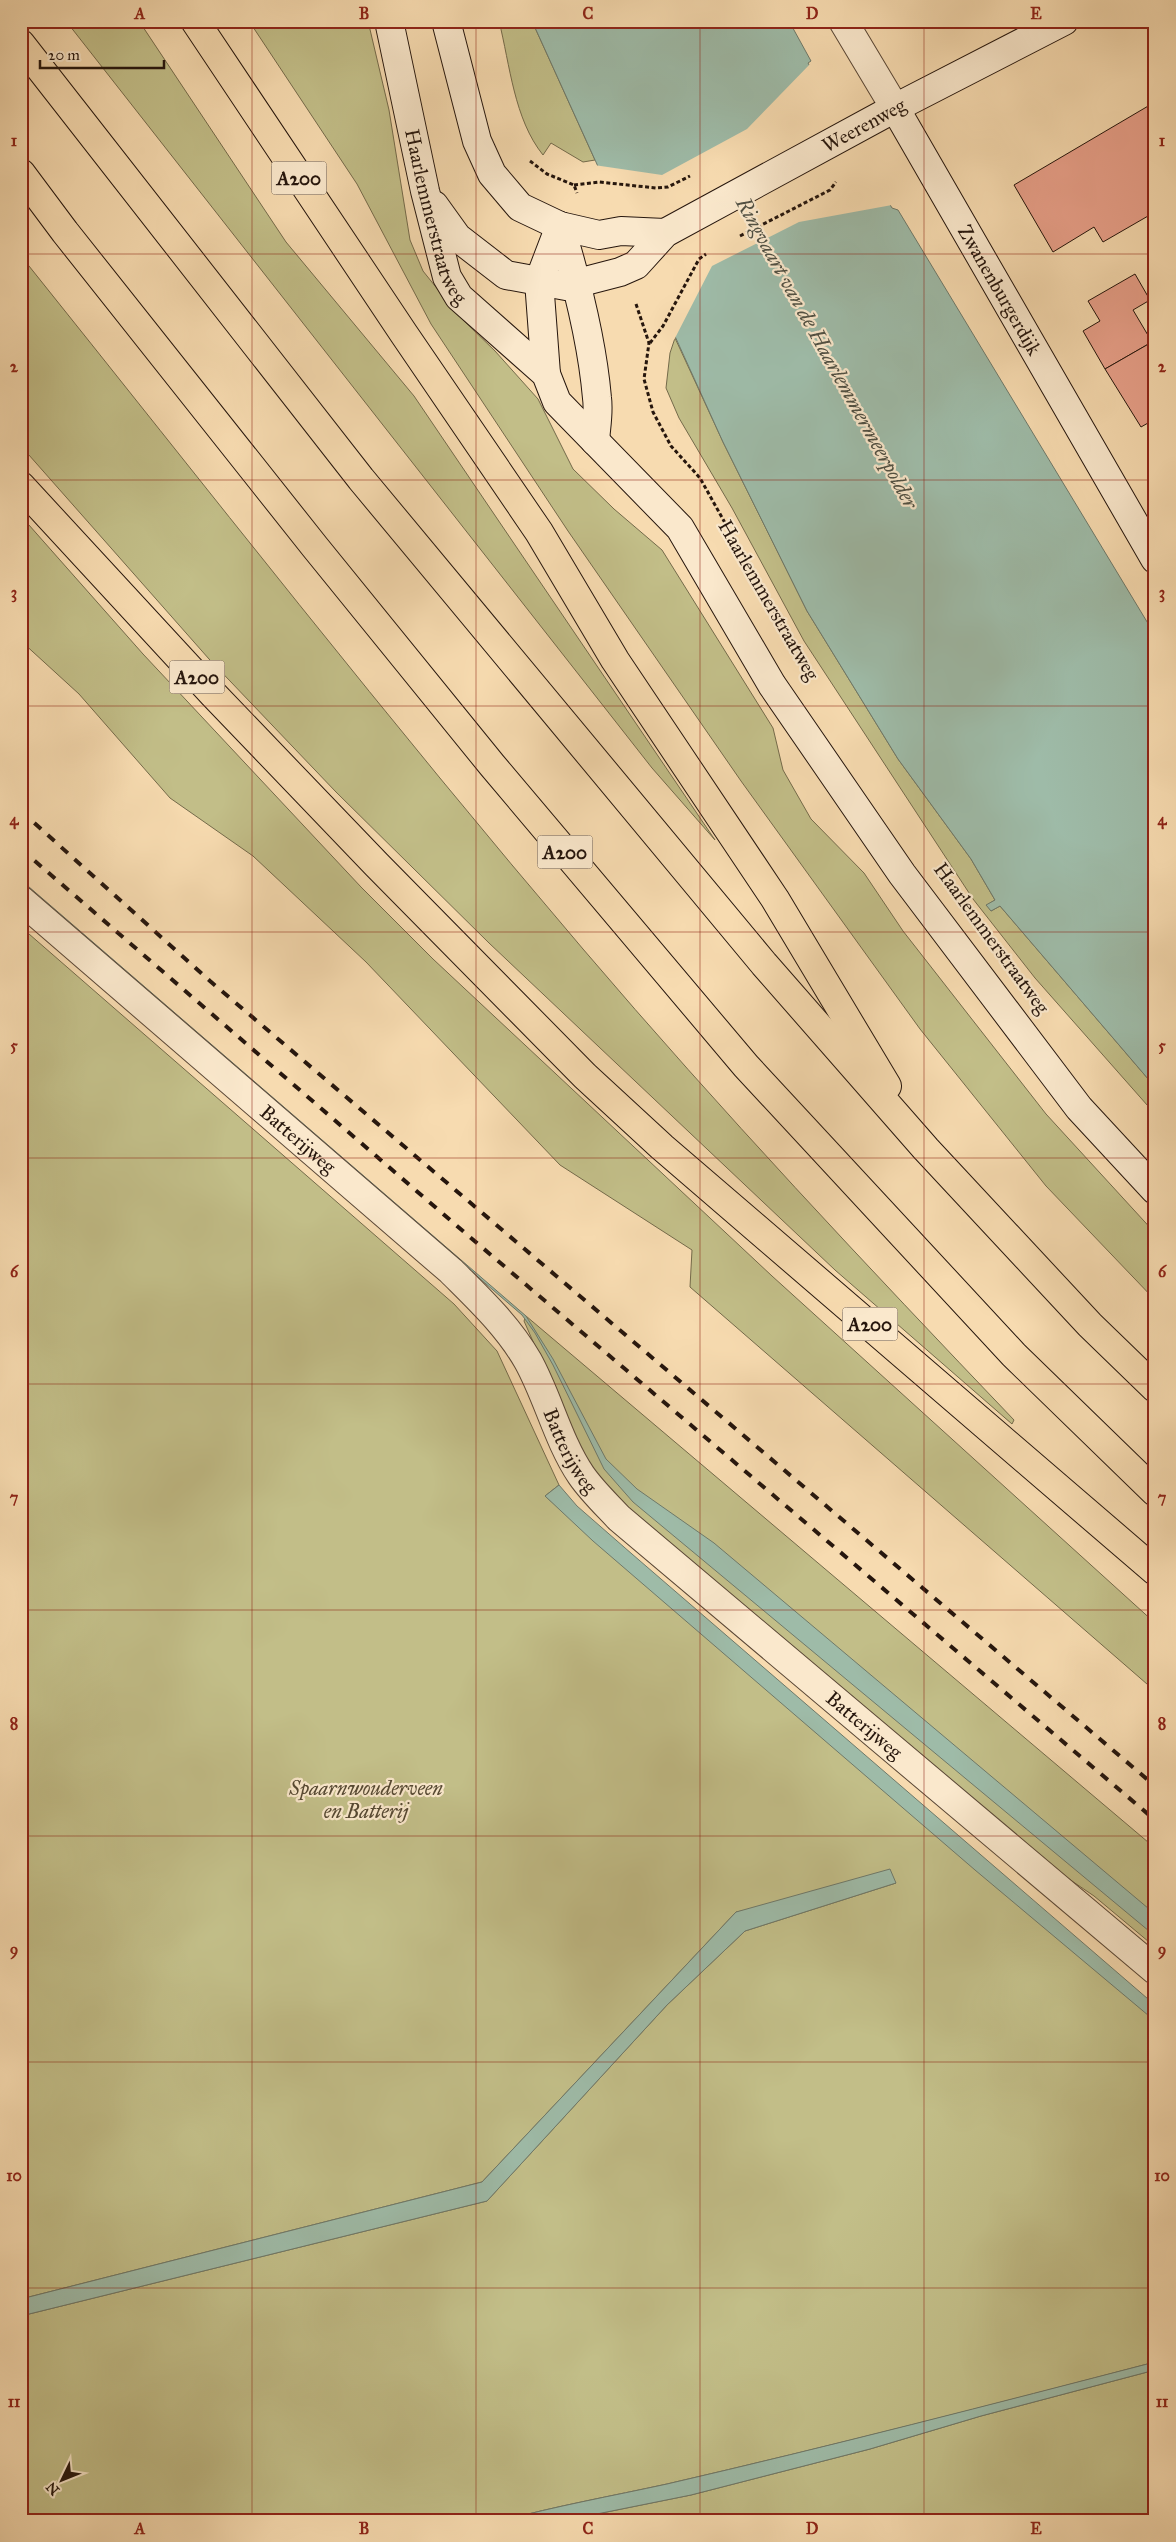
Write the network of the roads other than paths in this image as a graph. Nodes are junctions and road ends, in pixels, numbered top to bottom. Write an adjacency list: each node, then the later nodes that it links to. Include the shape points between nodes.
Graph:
1 (195, 21): 19 (highway, A200, via 540,532 615,660 775,900)
2 (389, 21): 9 (street, Haarlemmerstraatweg)
3 (446, 21): 10 (street, via 477,141 492,174 520,207)
4 (843, 21): 7 (street, Zwanenburgerdijk)
5 (1064, 21): 7 (street, Weerenweg)
6 (21, 44): 19 (highway, A200, via 362,479 764,964)
7 (895, 108): 11 (street, Weerenweg); 17 (street, Zwanenburgerdijk)
8 (21, 173): 22 (highway, A200, via 492,765 746,1066 1014,1355)
9 (424, 191): 12 (street, via 457,237 506,275); 14 (street, Haarlemmerstraatweg, via 448,277 459,297)
10 (560, 226): 11 (street, Weerenweg, via 610,233); 12 (street, Haarlemmerstraatweg); 13 (street)
11 (665, 232): 13 (street, Weerenweg, via 628,269)
12 (539, 281): 13 (street, via 566,286); 14 (street, Haarlemmerstraatweg)
13 (577, 283): 15 (street, via 598,400)
14 (546, 374): 15 (street, Haarlemmerstraatweg, via 557,402)
15 (595, 441): 20 (street, Haarlemmerstraatweg, via 680,528 772,685 902,874 1079,1108)
16 (21, 486): 23 (highway, A200, via 212,694 585,1076 662,1147)
17 (1155, 560)
18 (21, 900): 24 (street, Batterijweg, via 474,1293 516,1341 580,1474 619,1518)
19 (926, 1150): 21 (highway, A200, via 1090,1325)
20 (1155, 1190)
21 (1155, 1388)
22 (1155, 1492)
23 (1155, 1571)
24 (1155, 1970)

